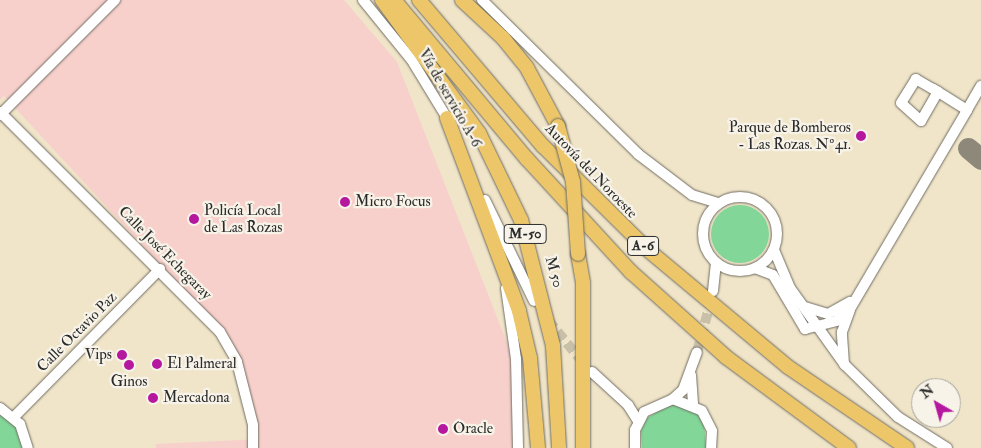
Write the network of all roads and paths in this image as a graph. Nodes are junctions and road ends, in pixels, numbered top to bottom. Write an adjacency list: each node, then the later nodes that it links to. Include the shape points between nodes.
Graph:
1 (116, 0): 11 (street)
2 (363, 0): 12 (street, Vía de servicio A-6, via 411,59)
3 (382, 0): 40 (highway, M 50 / M-50, via 419,44 479,133 521,220 554,346)
4 (394, 0): 45 (highway, A-6, via 527,159 631,272 726,357)
5 (419, 0): 46 (highway, Autovía del Noroeste / A-6, via 543,146 648,250 788,367)
6 (462, 0): 15 (highway, bridge, via 503,38 527,68 558,126 573,182)
7 (482, 0): 13 (street, via 648,163 692,195)
8 (981, 86): 10 (street)
9 (938, 92): 10 (street)
10 (967, 110): 21 (street, via 926,176 914,205)
11 (1, 114): 19 (street, Calle José Echegaray)
12 (447, 118): 17 (highway); 22 (street, Vía de servicio A-6, via 518,276)
13 (719, 203): 14 (street, via 742,197 764,206 777,226); 16 (street, via 706,218 703,237)
14 (774, 250): 18 (street); 23 (street)
15 (578, 254): 41 (highway); 42 (highway, via 583,283)
16 (716, 262): 20 (street); 20 (street, via 713,291)
17 (503, 268): 38 (street, via 516,359); 39 (highway, via 530,358)
18 (755, 268): 20 (street); 25 (street, via 773,275 800,325)
19 (160, 269): 33 (street, Calle Octavio Paz); 37 (street, Calle José Echegaray, via 210,319 231,348 253,426)
20 (732, 271)
21 (858, 295): 23 (street, via 828,314); 24 (street)
22 (534, 301)
23 (802, 306): 25 (street)
24 (850, 309): 25 (street); 27 (street, via 842,332)
25 (818, 329): 27 (street)
26 (697, 352): 29 (street)
27 (844, 365): 47 (street, via 898,417)
28 (592, 372): 34 (street, via 628,405)
29 (691, 372): 30 (street); 31 (street)
30 (673, 399): 31 (street); 34 (street, via 653,405)
31 (693, 404): 44 (street, via 708,420)
32 (0, 408): 33 (street)
33 (14, 417): 36 (street)
34 (638, 421): 35 (street)
35 (635, 444): 43 (street)
36 (28, 448)
37 (253, 448)
38 (518, 448)
39 (538, 448)
40 (559, 448)
41 (578, 448)
42 (583, 448)
43 (625, 448)
44 (711, 448)
45 (848, 448)
46 (907, 448)
47 (947, 448)

